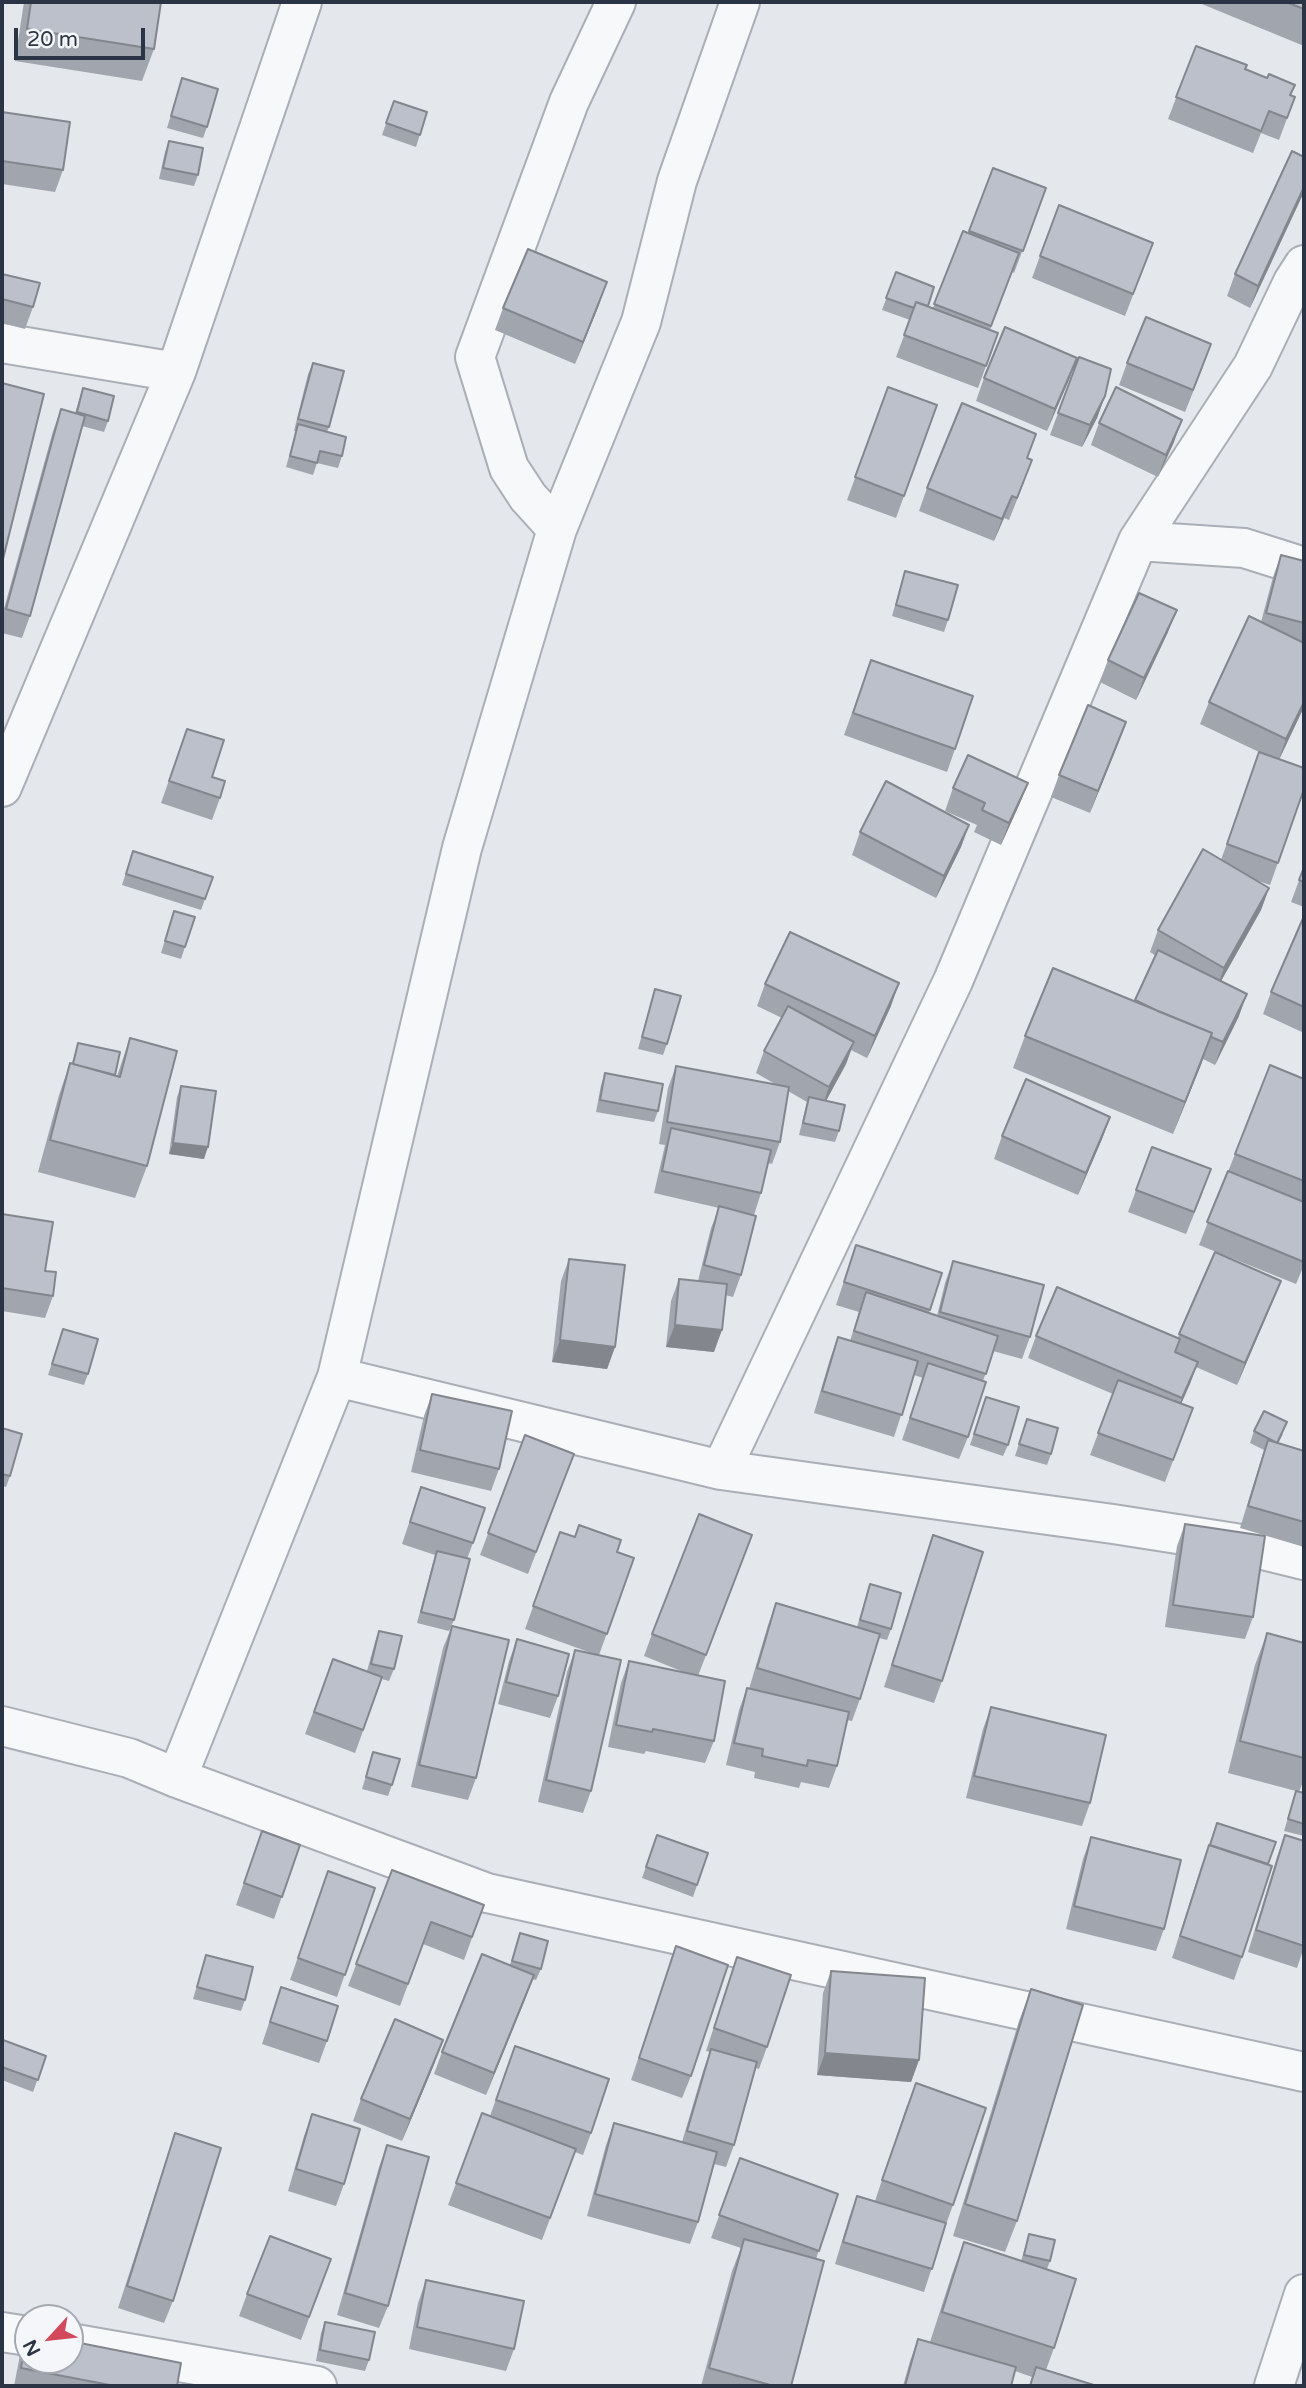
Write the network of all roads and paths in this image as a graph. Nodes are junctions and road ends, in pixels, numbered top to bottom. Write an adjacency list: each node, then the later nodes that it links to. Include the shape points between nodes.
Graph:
1 (302, 2): 6 (street)
2 (615, 2): 7 (street, via 569,102 475,357 509,468 527,497)
3 (740, 2): 7 (street, via 677,181 641,322)
4 (1304, 265): 8 (street, via 1253,366)
5 (2, 343): 6 (street)
6 (176, 372): 10 (street)
7 (557, 530): 11 (street, via 462,848)
8 (1138, 541): 9 (street, via 1244,548); 12 (street, via 953,981)
9 (1304, 568)
10 (2, 787)
11 (337, 1377): 12 (street); 15 (street)
12 (721, 1470): 13 (street, via 1113,1524 1235,1543)
13 (1304, 1560)
14 (2, 1726): 15 (street, via 128,1758)
15 (177, 1778): 16 (street, via 487,1893)
16 (1304, 2073)
17 (1304, 2294): 20 (street)
18 (84, 2345): 19 (street)
19 (317, 2386)
20 (1273, 2386)

